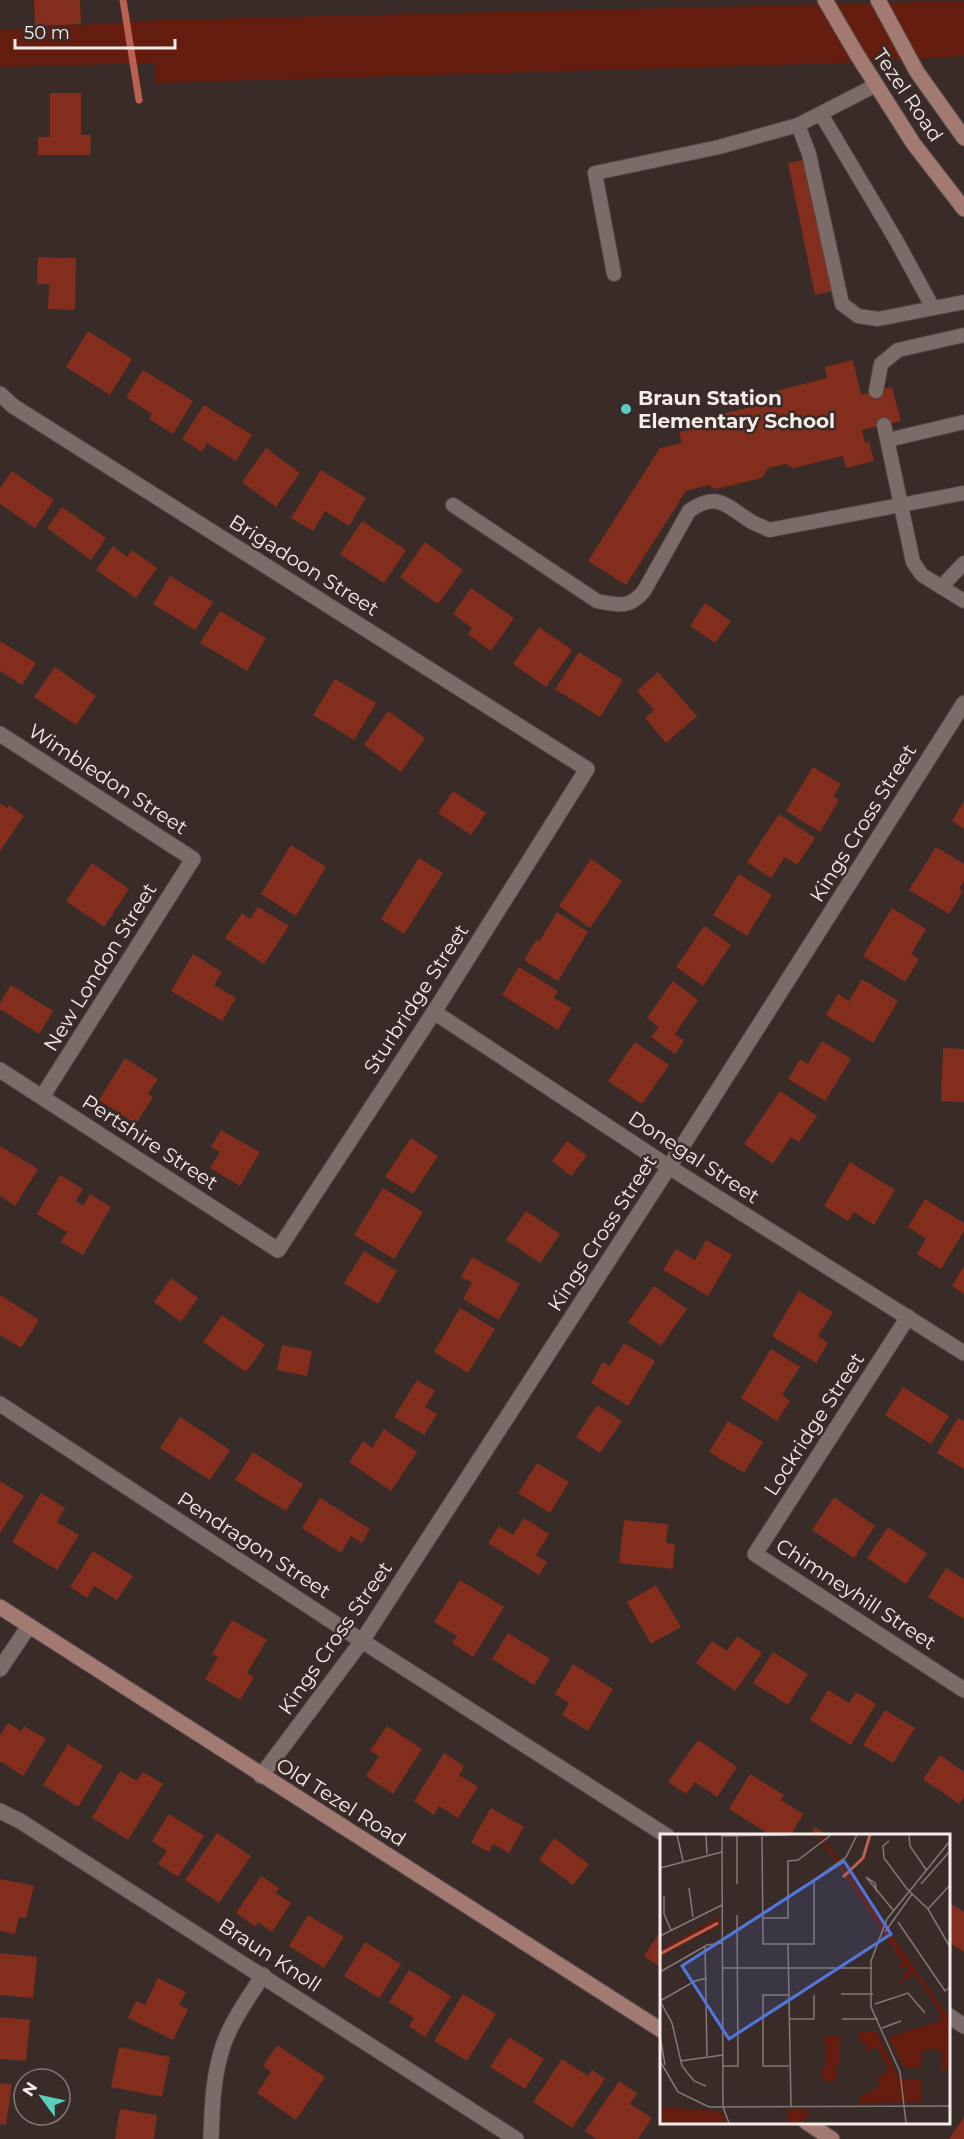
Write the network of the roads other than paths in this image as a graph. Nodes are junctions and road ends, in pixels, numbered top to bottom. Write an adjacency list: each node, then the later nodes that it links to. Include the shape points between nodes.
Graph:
1 (825, 0): 3 (street, Tezel Road)
2 (878, 0): 6 (street, Tezel Road, via 916,72)
3 (876, 85): 4 (lane); 7 (street, Tezel Road)
4 (821, 114): 5 (lane); 10 (lane)
5 (798, 125): 8 (lane, via 719,147 596,173); 10 (lane, via 809,154 842,304 858,315 878,320)
6 (964, 138)
7 (964, 209)
8 (614, 274)
9 (964, 302): 10 (lane)
10 (933, 308)
11 (964, 335): 12 (lane, via 898,350 881,364)
12 (876, 391)
13 (0, 394): 25 (street, Brigadoon Street, via 12,406)
14 (964, 422): 16 (lane)
15 (884, 425): 16 (lane)
16 (888, 440): 19 (lane)
17 (964, 494): 19 (lane)
18 (453, 505): 19 (lane, via 597,601 621,605 635,601 644,591 689,511 700,503 712,500 730,505 769,530)
19 (901, 505): 21 (lane, via 913,562 922,575)
20 (964, 564): 21 (lane)
21 (941, 587): 22 (lane)
22 (964, 601)
23 (964, 703): 30 (street, Kings Cross Street)
24 (0, 734): 26 (street, Wimbledon Street)
25 (587, 770): 27 (street, Sturbridge Street)
26 (193, 858): 29 (street, New London Street)
27 (434, 1012): 30 (street, Donegal Street); 31 (street, Sturbridge Street)
28 (0, 1070): 29 (street, Pertshire Street)
29 (42, 1097): 31 (street, Pertshire Street)
30 (669, 1167): 32 (street, Donegal Street); 38 (street, Kings Cross Street)
31 (278, 1250)
32 (908, 1317): 33 (street, Donegal Street); 35 (street, Lockridge Street)
33 (964, 1353)
34 (0, 1404): 38 (street, Pendragon Street)
35 (754, 1554): 40 (street, Chimneyhill Street)
36 (0, 1607): 37 (street, Old Tezel Road)
37 (29, 1626): 39 (street); 41 (street, Old Tezel Road)
38 (362, 1641): 41 (street, Kings Cross Street); 43 (street, Pendragon Street)
39 (0, 1669)
40 (964, 1690)
41 (261, 1776): 47 (street, Old Tezel Road)
42 (0, 1811): 44 (street, Braun Knoll)
43 (665, 1834)
44 (263, 1975): 49 (street, via 225,2043 212,2103); 50 (street, Braun Knoll)
45 (949, 2016): 46 (street)
46 (964, 2026)
47 (660, 2029)
48 (809, 2124): 51 (street)
49 (211, 2139)
50 (516, 2139)
51 (832, 2139)

